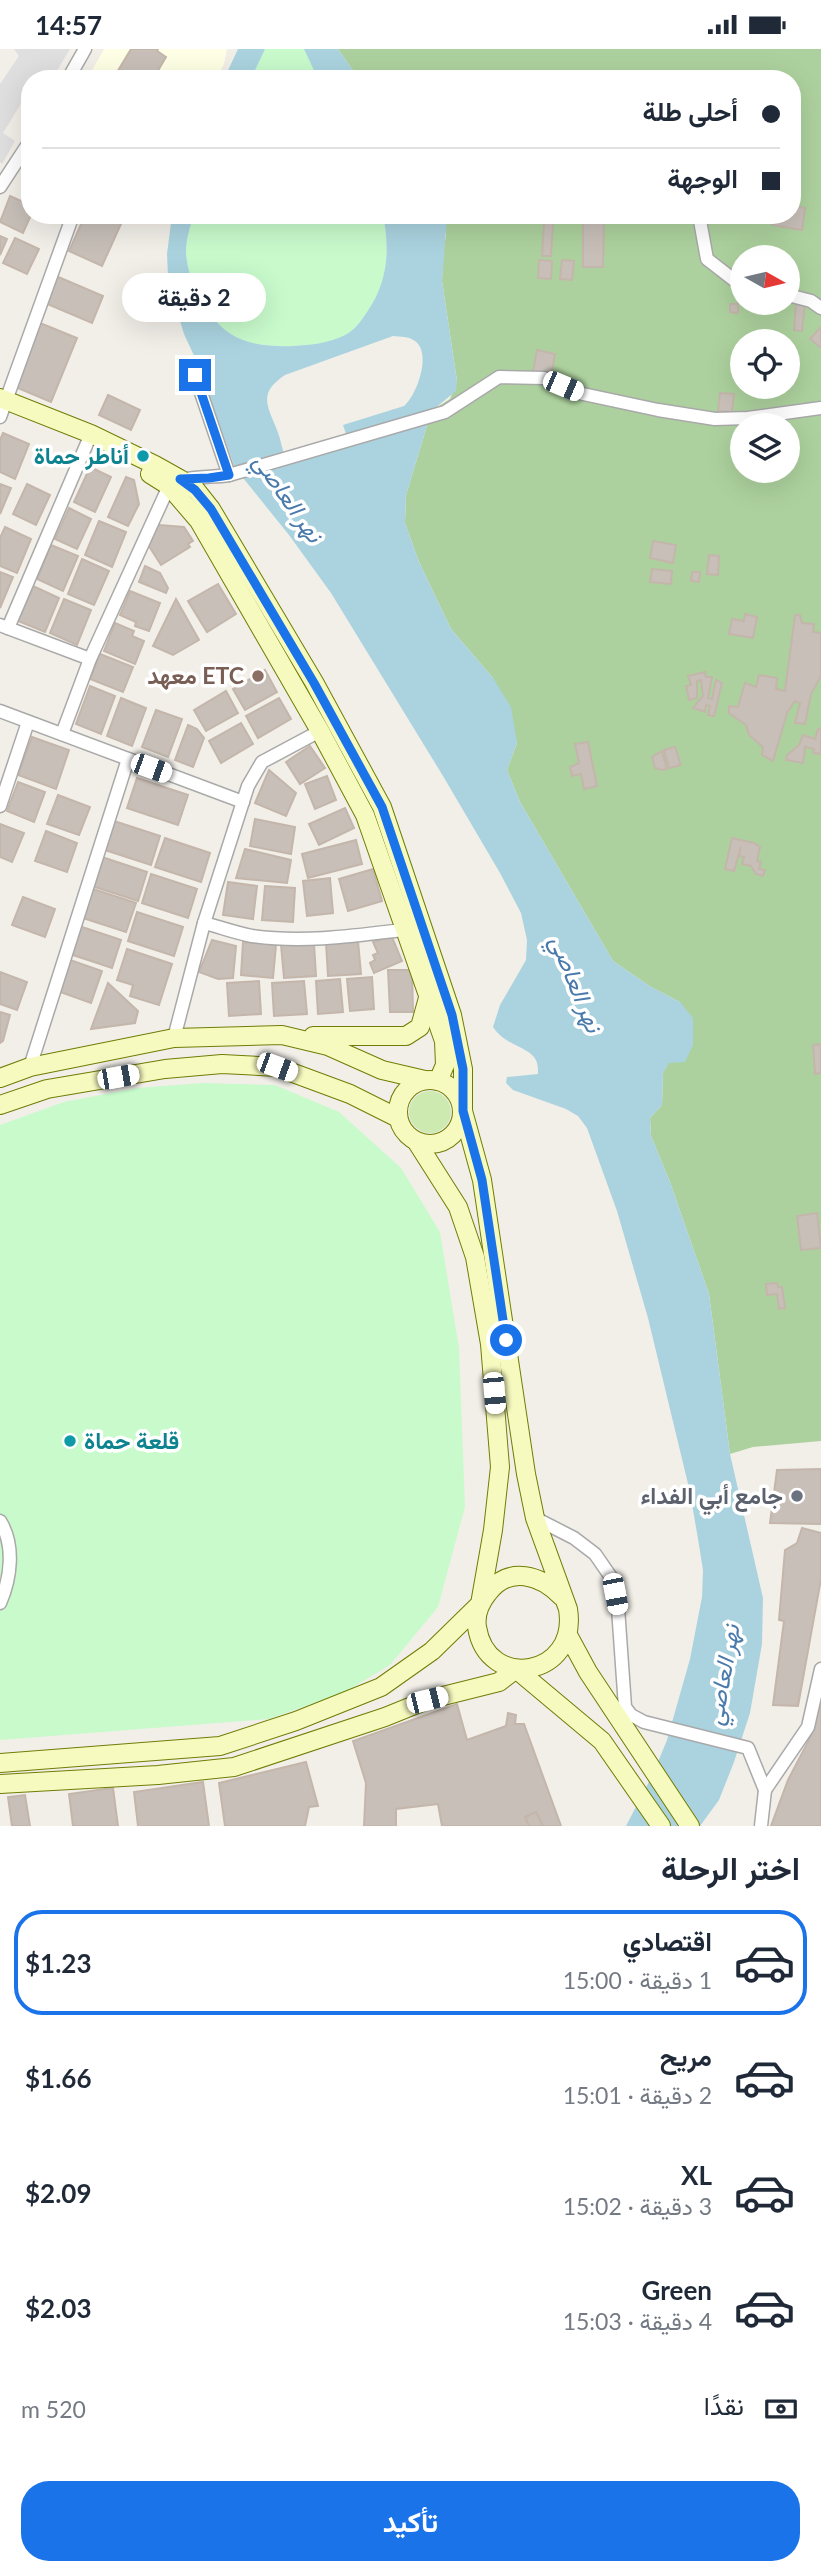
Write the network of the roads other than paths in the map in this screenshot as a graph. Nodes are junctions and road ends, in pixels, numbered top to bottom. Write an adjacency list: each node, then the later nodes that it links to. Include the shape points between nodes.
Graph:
1 (85, 49): 2 (street)
2 (73, 70)
3 (21, 155): 4 (street)
4 (0, 187)
5 (70, 224): 11 (street)
6 (701, 224): 7 (street, via 707,260)
7 (730, 277)
8 (800, 298): 9 (street)
9 (821, 308)
10 (195, 375): 14 (street)
11 (2, 406): 13 (main road)
12 (821, 408): 14 (street, via 715,419 583,394 544,378 499,377 445,412)
13 (89, 439): 15 (main road); 16 (street)
14 (229, 475): 15 (street)
15 (175, 482): 17 (street); 20 (main road); 34 (main road, via 195,490 211,509 382,807 452,1015 463,1069)
16 (4, 627): 17 (street)
17 (90, 659): 21 (street)
18 (0, 711): 19 (street)
19 (28, 722): 21 (street); 24 (street)
20 (320, 731): 23 (street, via 262,762); 26 (main road, via 365,815)
21 (62, 734): 22 (street)
22 (128, 759): 23 (street); 30 (street)
23 (243, 802): 25 (street)
24 (0, 806)
25 (204, 923): 26 (street, via 250,935 300,940); 29 (street)
26 (403, 930): 27 (main road)
27 (428, 998): 28 (main road, via 420,1027 406,1036); 32 (main road, via 444,1041 445,1065)
28 (282, 1035): 29 (main road); 32 (main road, via 328,1046 382,1070)
29 (174, 1038): 30 (main road)
30 (30, 1067): 31 (main road)
31 (0, 1078)
32 (432, 1080): 34 (main road, via 455,1091); 35 (main road, via 407,1090)
33 (0, 1105): 35 (main road, via 47,1089 222,1064 277,1067)
34 (463, 1111): 36 (main road, via 456,1132 448,1139 427,1145); 37 (main road, via 482,1180)
35 (398, 1118): 36 (main road)
36 (416, 1141): 41 (main road, via 458,1207 475,1258 490,1344 500,1467)
37 (535, 1518): 39 (main road); 47 (street, via 595,1554 613,1580 625,1707 631,1715 748,1748)
38 (0, 1521): 40 (street, via 11,1551)
39 (562, 1597): 41 (main road, via 550,1584 519,1576 489,1590); 42 (main road, via 568,1609)
40 (0, 1603)
41 (480, 1604): 43 (main road, via 476,1621 487,1653); 45 (main road, via 432,1651 381,1687 296,1721 220,1746)
42 (568, 1635): 43 (main road, via 549,1662); 49 (main road)
43 (516, 1669): 46 (main road, via 499,1682 427,1700 234,1767); 48 (main road, via 602,1741)
44 (821, 1669): 47 (street, via 808,1727)
45 (0, 1763)
46 (0, 1784)
47 (765, 1790): 50 (street)
48 (661, 1826)
49 (690, 1826)
50 (761, 1826)

